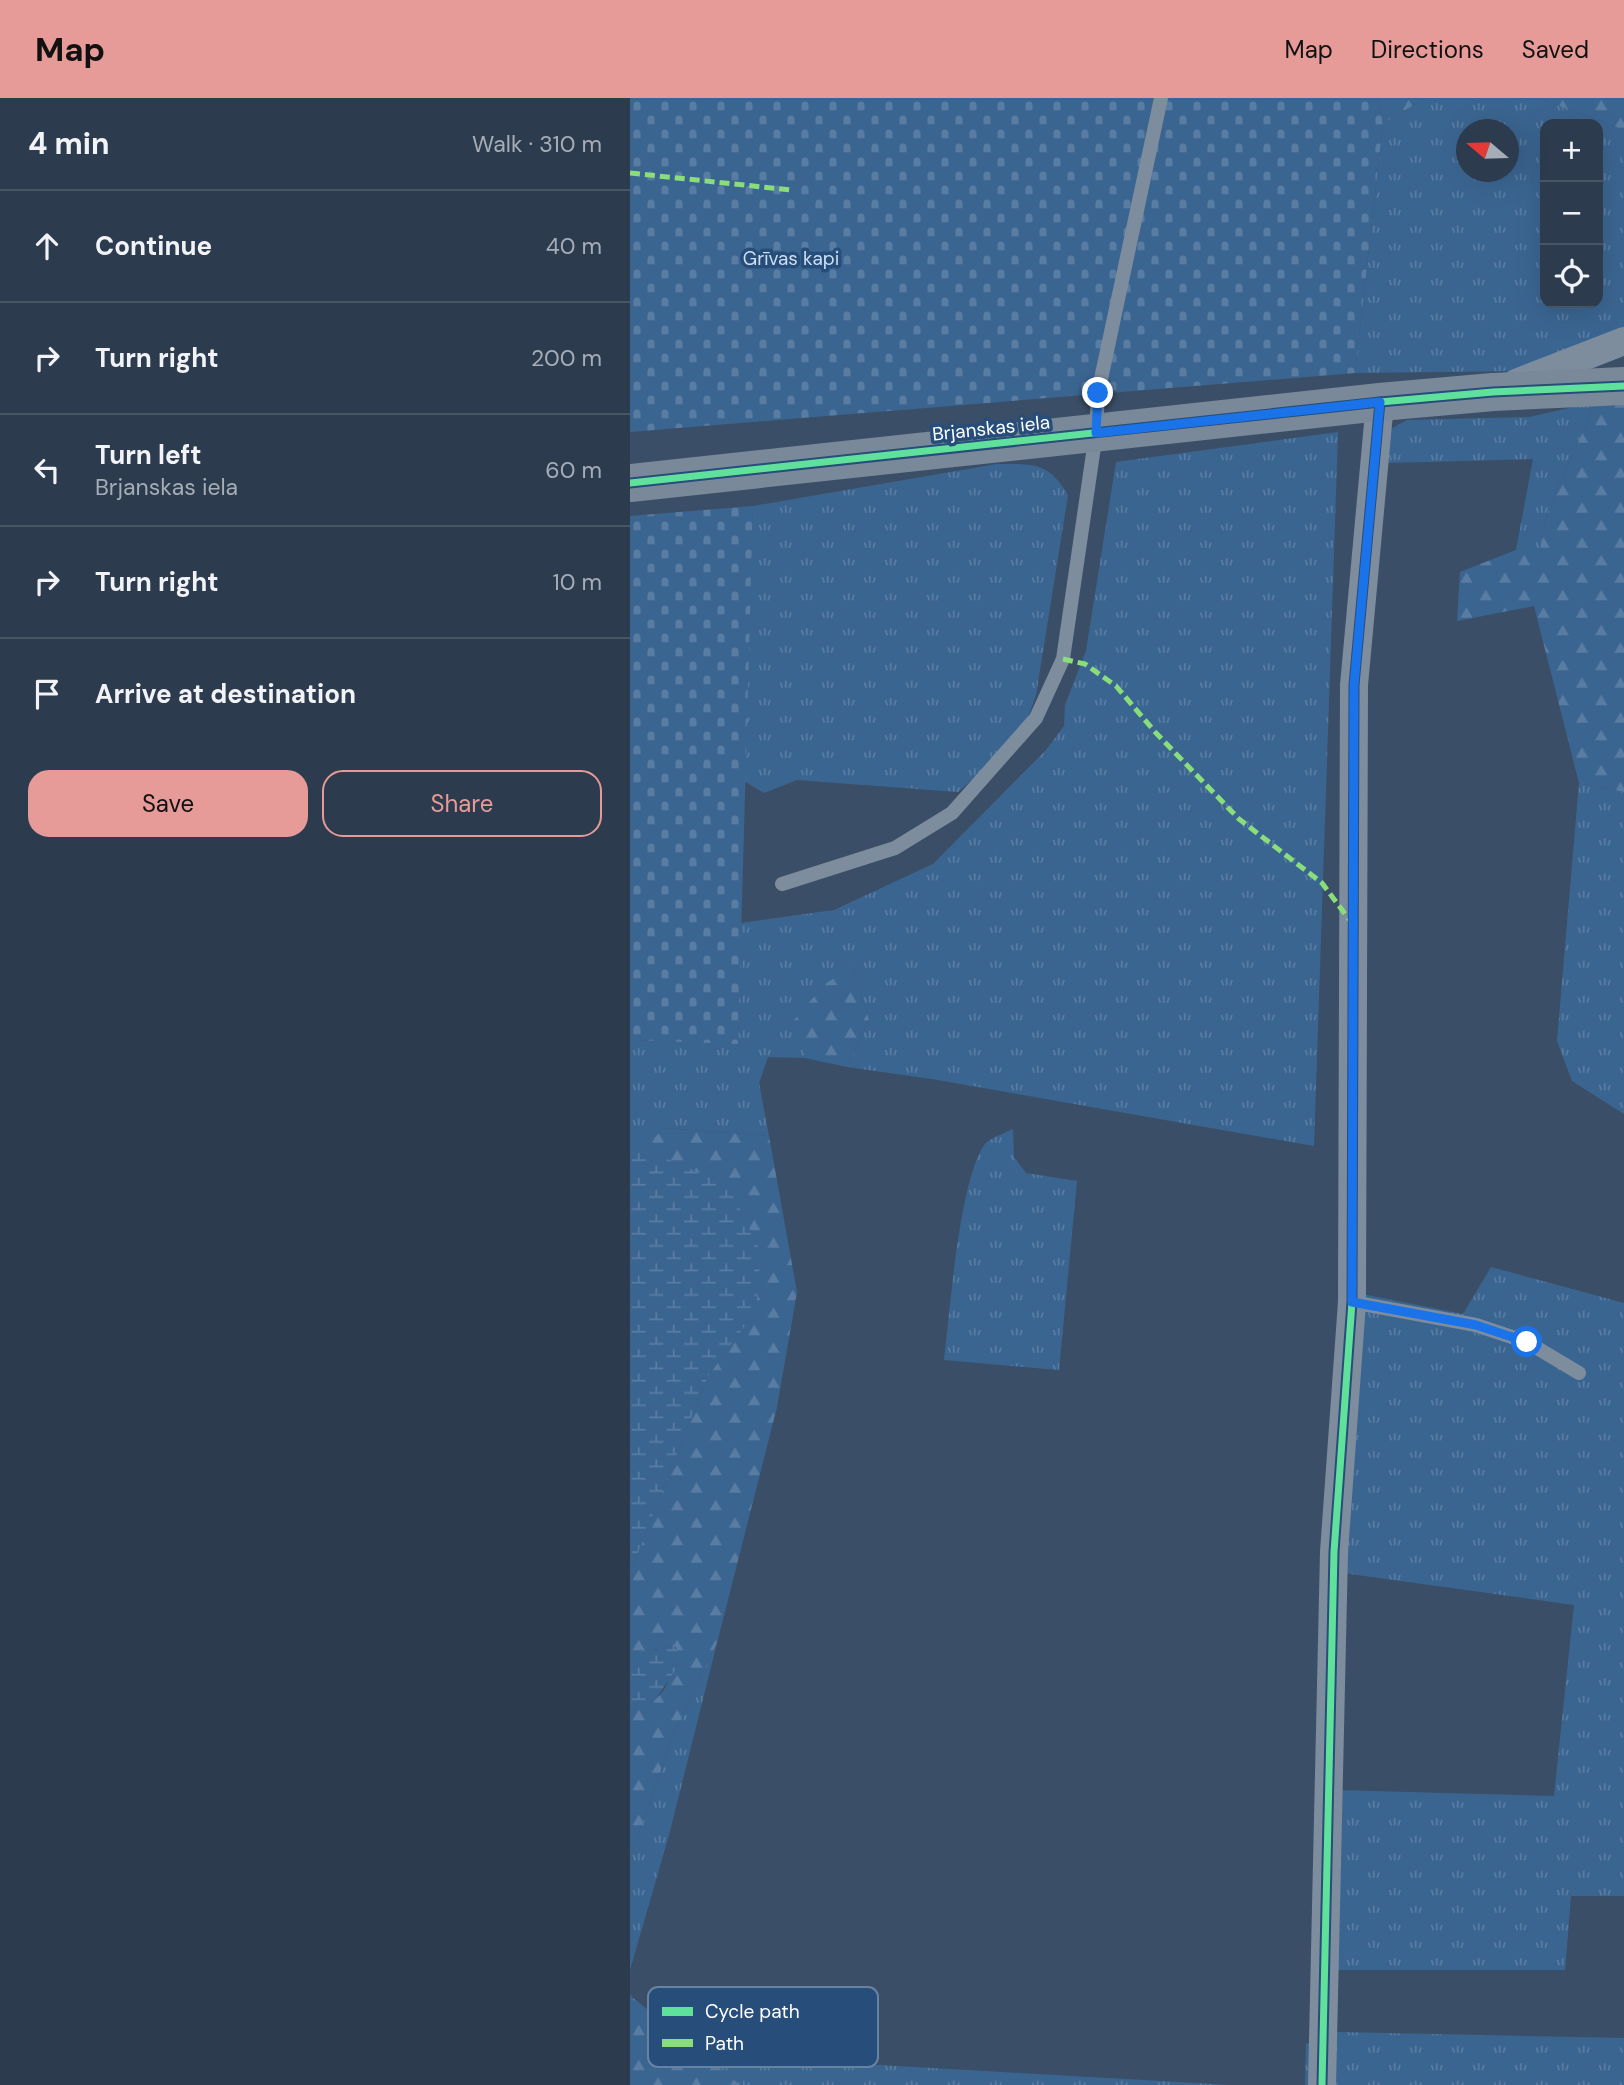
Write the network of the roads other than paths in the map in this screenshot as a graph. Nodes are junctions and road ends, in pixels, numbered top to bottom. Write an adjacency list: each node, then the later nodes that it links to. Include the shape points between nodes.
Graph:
1 (1161, 98): 6 (lane, via 1098,393)
2 (1624, 341): 4 (street)
3 (1624, 386): 4 (main road, Brjanskas iela)
4 (1493, 392): 5 (main road, Brjanskas iela)
5 (1368, 403): 6 (main road, Brjanskas iela); 9 (street, via 1354,685)
6 (1096, 433): 7 (main road, Brjanskas iela); 8 (lane, via 1063,659 1036,718 952,813 895,848)
7 (630, 483)
8 (782, 884)
9 (1352, 1302): 10 (lane, via 1476,1325 1527,1342); 11 (street, via 1334,1552)
10 (1579, 1373)
11 (1322, 2085)

